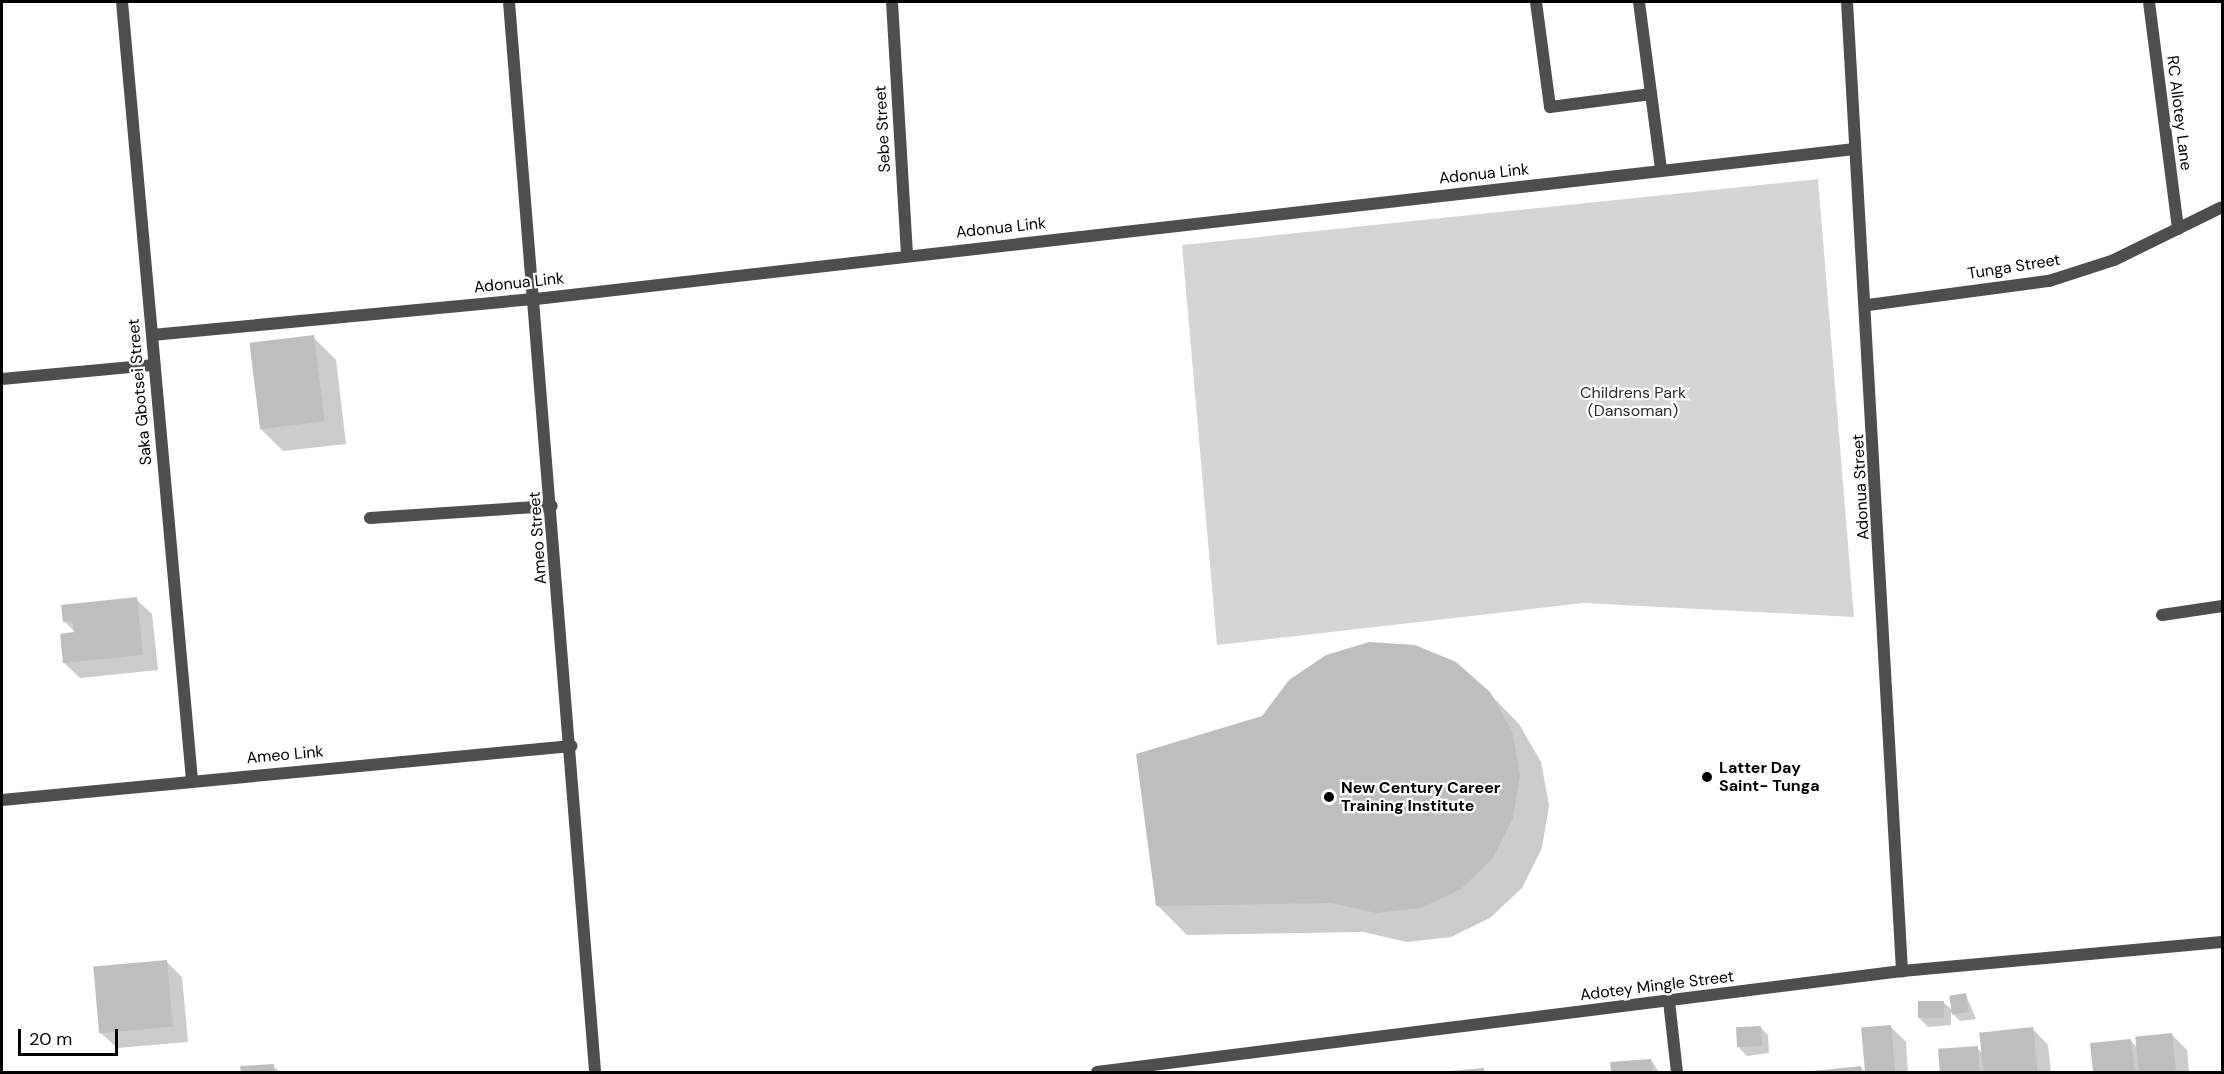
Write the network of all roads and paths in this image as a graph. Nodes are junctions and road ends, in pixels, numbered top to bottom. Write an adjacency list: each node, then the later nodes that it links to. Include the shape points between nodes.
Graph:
1 (122, 2): 16 (street, Saka Gbotsei Street)
2 (508, 2): 14 (street, Ameo Street)
3 (892, 2): 13 (street, Sebe Street)
4 (1536, 2): 8 (street, via 1550,107)
5 (1639, 2): 8 (street)
6 (1847, 2): 9 (street, Adonua Street)
7 (2149, 2): 12 (street, RC Allotey Lane)
8 (1651, 94): 10 (street)
9 (1854, 149): 10 (street, Adonua Link); 15 (street, Adonua Street)
10 (1661, 170): 13 (street, Adonua Link)
11 (2223, 207): 12 (street, Tunga Street)
12 (2178, 229): 15 (street, Tunga Street, via 2114,260 2049,281)
13 (907, 255): 14 (street, Adonua Link)
14 (536, 298): 16 (street, Adonua Link); 19 (street, Ameo Street)
15 (1868, 304): 27 (street, Adonua Street)
16 (152, 336): 17 (street, Saka Gbotsei Street)
17 (154, 365): 18 (street); 24 (street, Saka Gbotsei Street)
18 (2, 379)
19 (552, 506): 20 (street); 23 (street, Ameo Street)
20 (370, 518)
21 (2223, 606): 22 (street)
22 (2162, 615)
23 (571, 746): 24 (street, Ameo Link); 29 (street, Ameo Street)
24 (192, 780): 25 (street, Ameo Link)
25 (2, 800)
26 (2223, 942): 27 (street, Adotey Mingle Street)
27 (1902, 971): 28 (street, Adotey Mingle Street)
28 (1669, 1001): 30 (street, Adotey Mingle Street); 31 (street)
29 (595, 1072)
30 (1097, 1072)
31 (1677, 1072)

